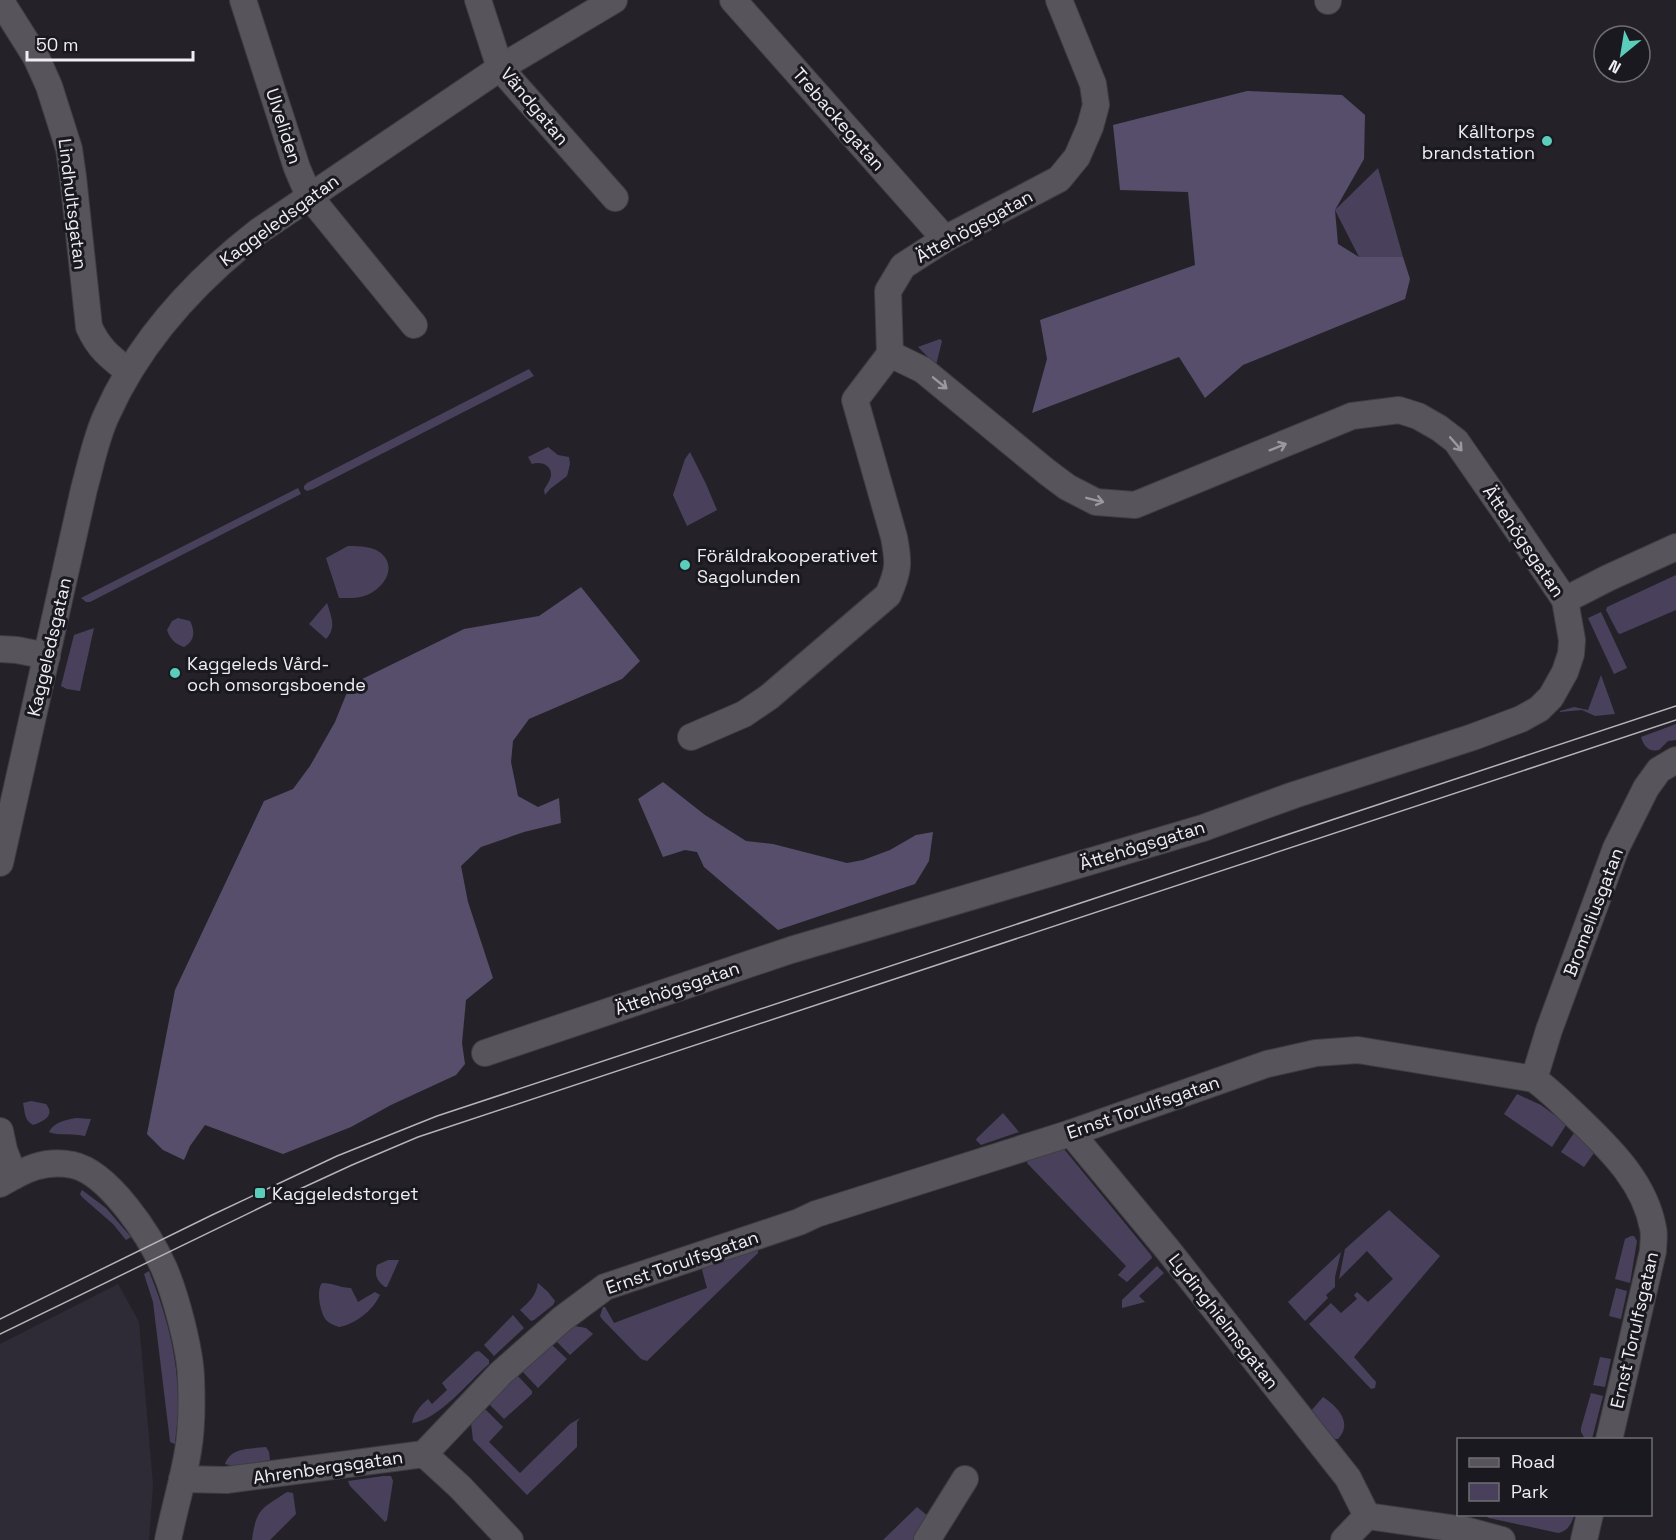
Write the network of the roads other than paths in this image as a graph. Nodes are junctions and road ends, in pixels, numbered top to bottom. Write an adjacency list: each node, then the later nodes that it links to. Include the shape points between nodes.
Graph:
1 (0, 0): 13 (street, Lindhultsgatan, via 50,86 69,149 88,327 106,354)
2 (243, 0): 8 (street, Ulveliden)
3 (478, 0): 7 (street, Vändgatan)
4 (614, 0): 7 (street, Kaggeledsgatan)
5 (733, 0): 10 (street, Trebackegatan)
6 (1059, 0): 10 (street, Ättehögsgatan, via 1093,84 1096,105 1077,157 1059,179)
7 (500, 68): 8 (street, Kaggeledsgatan); 9 (street, Vändgatan)
8 (309, 196): 11 (street, Ulveliden); 13 (street, Kaggeledsgatan, via 230,254 194,288 159,327)
9 (615, 198)
10 (945, 239): 12 (street, Ättehögsgatan, via 903,266 888,291)
11 (414, 325)
12 (890, 354): 15 (street, Ättehögsgatan, one-way to 15, via 923,370 1047,472 1096,502 1135,505 1352,416 1399,410 1418,416 1456,441); 18 (street, via 855,400 898,557 897,574 888,595 769,698 744,714)
13 (128, 371): 17 (street, Kaggeledsgatan, via 106,415 95,449)
14 (1676, 547): 15 (street)
15 (1565, 600): 21 (street, Ättehögsgatan, via 1572,640 1565,672 1551,697 1521,719 1203,828 791,950)
16 (0, 650): 17 (street)
17 (47, 656): 20 (street, Kaggeledsgatan)
18 (691, 737)
19 (1676, 760): 22 (street, Bromeliusgatan, via 1659,770 1646,788 1616,848)
20 (0, 863)
21 (485, 1053)
22 (1534, 1079): 24 (street, Ernst Torulfsgatan, via 1358,1050 1316,1053 1267,1064); 26 (street, Ernst Torulfsgatan, via 1606,1146 1634,1179 1654,1230 1653,1251)
23 (0, 1131): 25 (street)
24 (1071, 1133): 27 (street, Ernst Torulfsgatan, via 605,1287 501,1373); 30 (street, Lydinghielmsgatan, via 1348,1479)
25 (7, 1180): 28 (street, via 38,1165 56,1163 84,1169 96,1176 139,1223 164,1268 186,1344 191,1407)
26 (1609, 1438)
27 (424, 1454): 28 (street, Ahrenbergsgatan, via 226,1480); 33 (street, Ahrenbergsgatan)
28 (182, 1479): 32 (street)
29 (965, 1479): 34 (street)
30 (1367, 1516): 35 (street); 36 (street, via 1465,1530)
31 (1590, 1516): 37 (street)
32 (168, 1540)
33 (510, 1540)
34 (927, 1540)
35 (1344, 1540)
36 (1502, 1540)
37 (1584, 1540)

